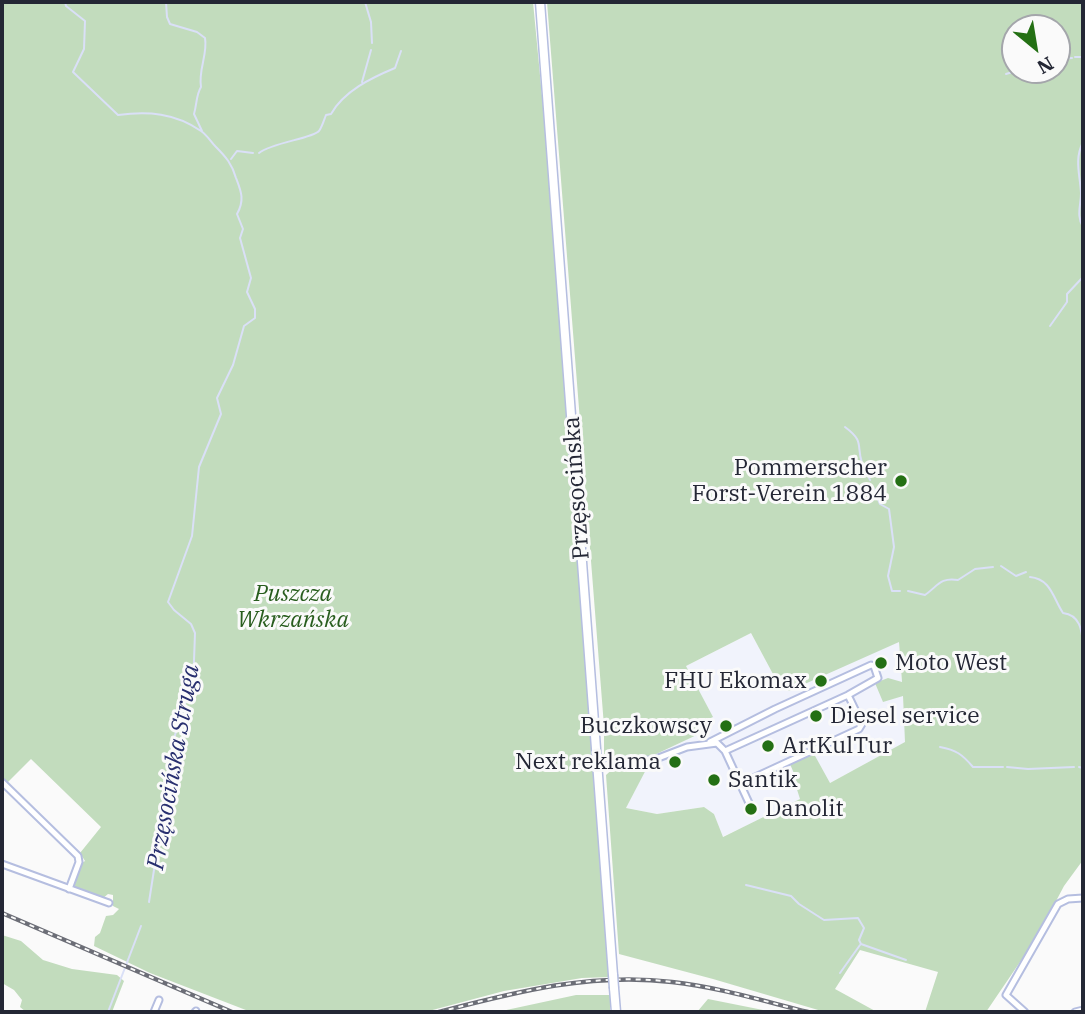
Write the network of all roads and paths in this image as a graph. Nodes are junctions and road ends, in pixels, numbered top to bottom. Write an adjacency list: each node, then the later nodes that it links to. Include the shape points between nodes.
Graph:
1 (540, 2): 5 (street, Przęsocińska)
2 (848, 695): 3 (street, via 878,678 874,666); 4 (street); 7 (street, via 862,724 859,729)
3 (710, 742): 4 (street); 5 (street, via 655,759)
4 (724, 751): 7 (street)
5 (598, 767): 16 (street, Przęsocińska, bridge)
6 (2, 782): 10 (street, via 78,856)
7 (740, 784): 8 (street)
8 (749, 803)
9 (2, 864): 10 (street)
10 (69, 889): 12 (street)
11 (1083, 898): 17 (street, via 1058,904 1006,995)
12 (108, 903)
13 (159, 1000): 15 (street)
14 (1083, 1010): 18 (street)
15 (154, 1012)
16 (616, 1012)
17 (1025, 1012)
18 (1075, 1012)

